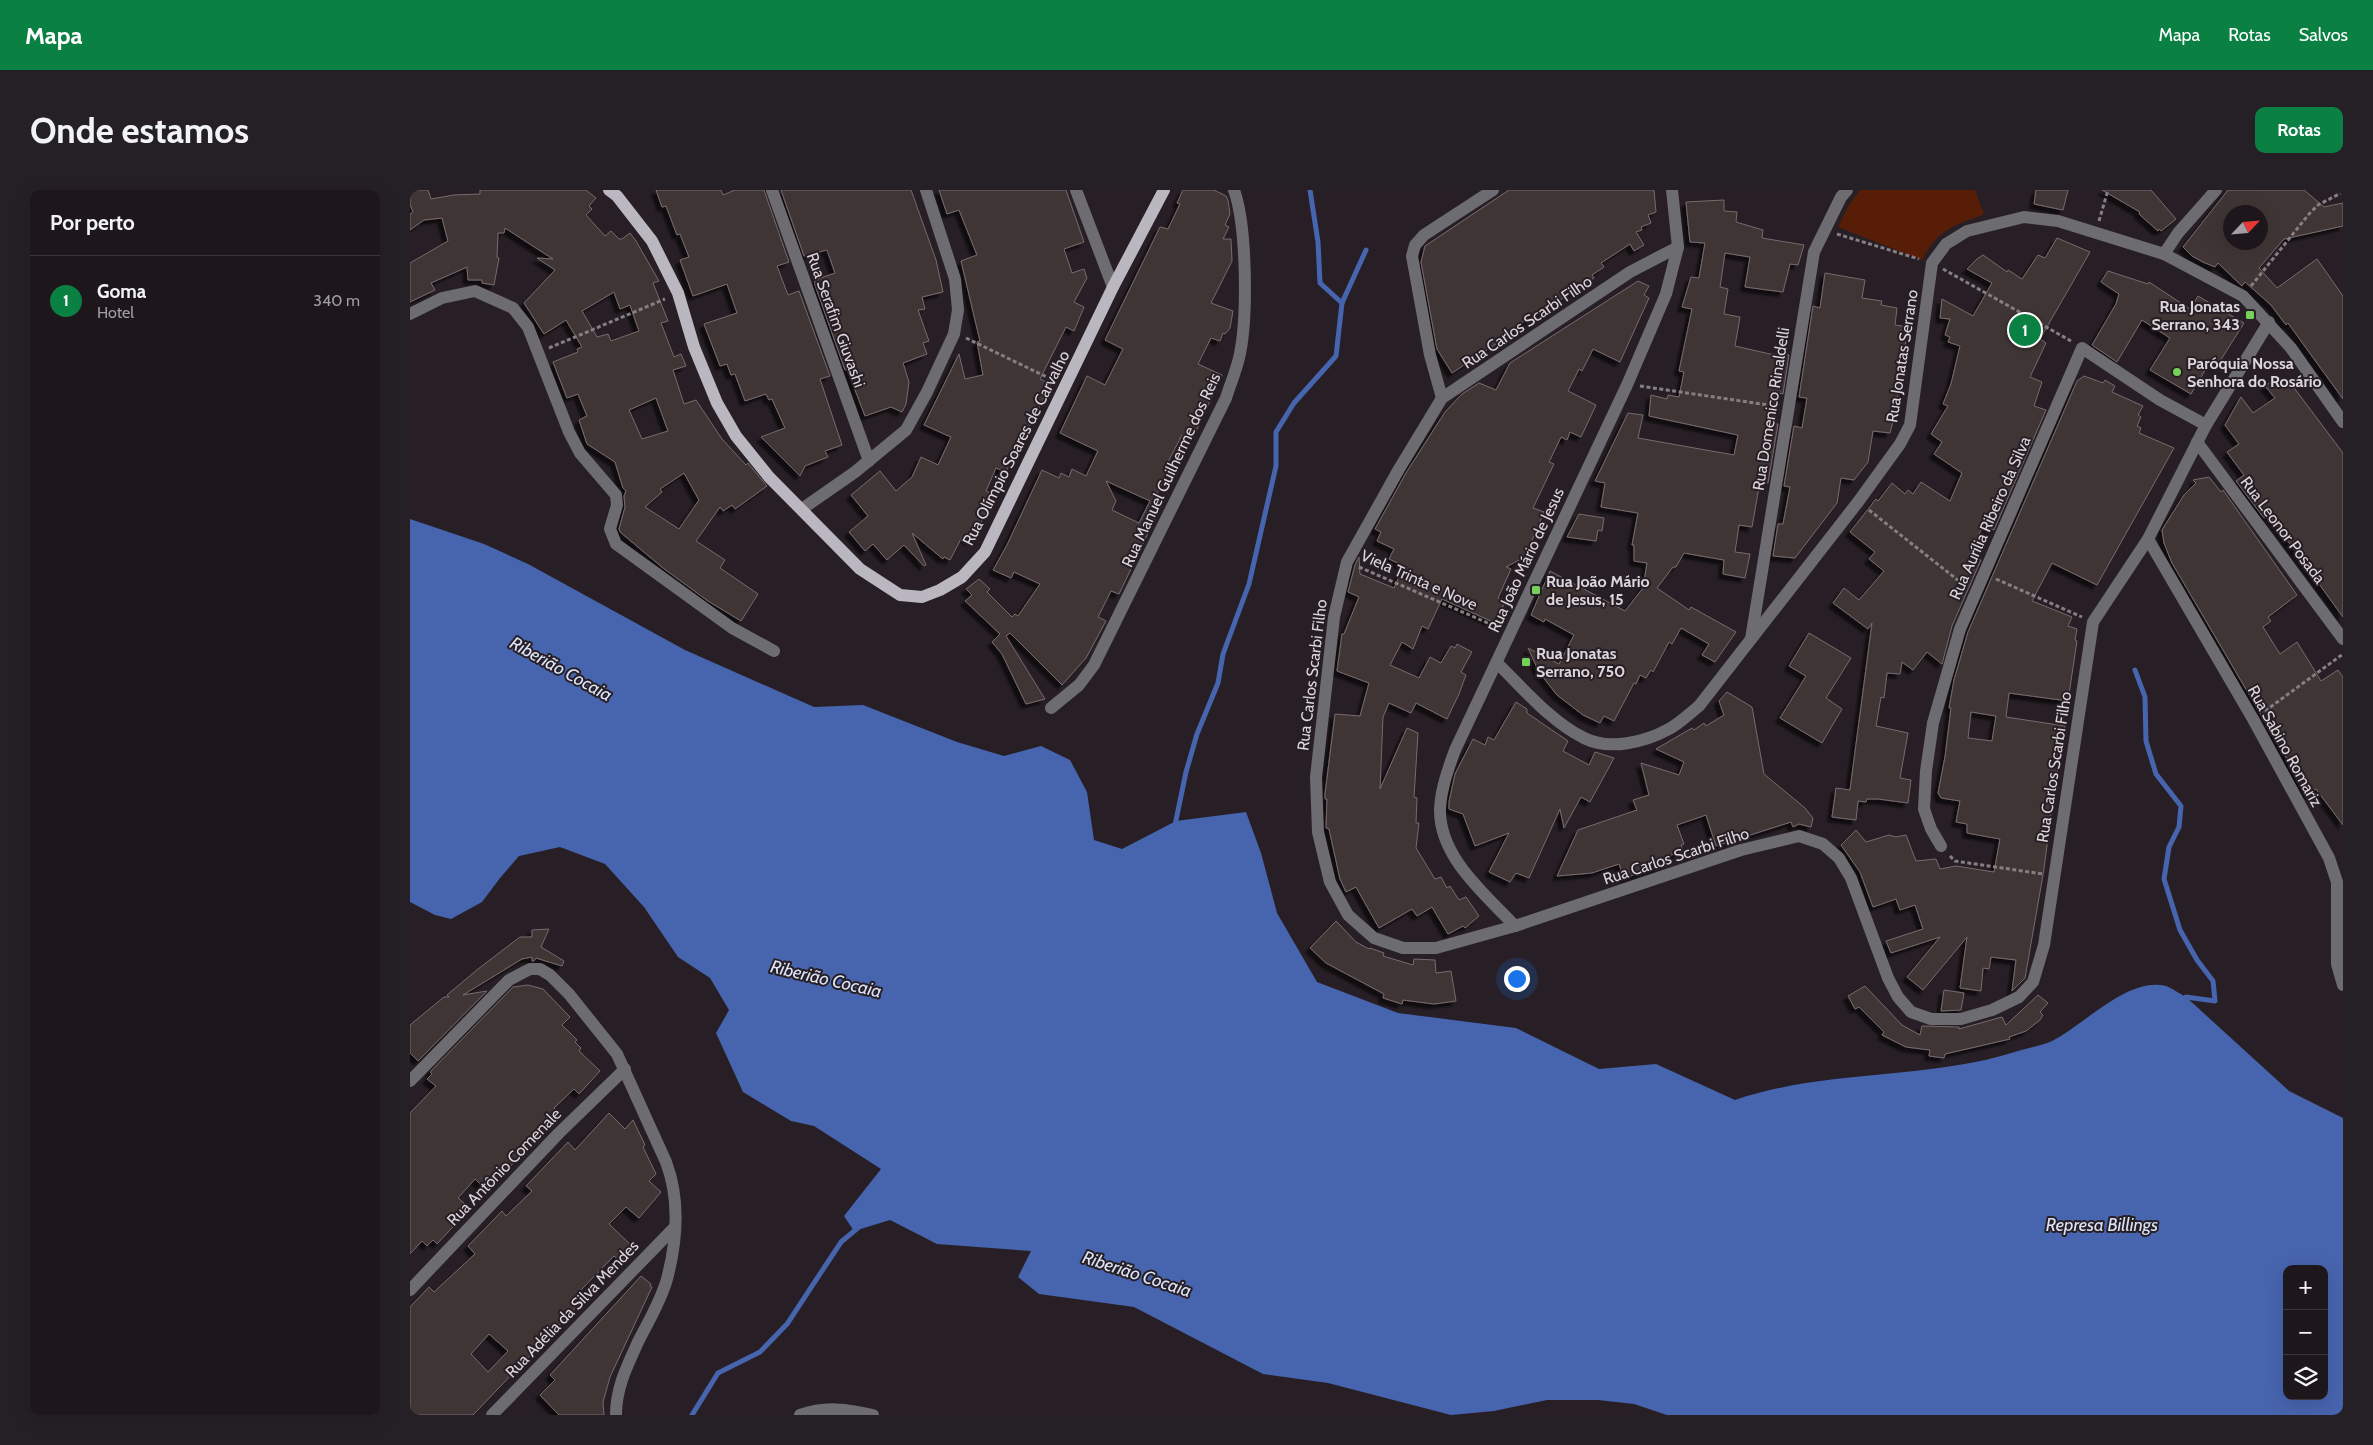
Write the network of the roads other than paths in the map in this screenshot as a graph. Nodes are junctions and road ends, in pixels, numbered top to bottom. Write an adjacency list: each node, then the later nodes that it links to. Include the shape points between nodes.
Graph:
1 (609, 190): 21 (main road, Rua Olímpio Soares de Carvalho, via 652,241 678,294 716,403 736,436)
2 (772, 190): 20 (street, Rua Serafim Giuvashi)
3 (926, 190): 20 (street, via 955,279 958,310 954,334 906,430)
4 (1076, 190): 13 (street)
5 (1164, 190): 13 (main road, Rua Olímpio Soares de Carvalho)
6 (1234, 190): 27 (street, Rua Manuel Guilherme dos Reis, via 1242,222 1244,315 1239,358 1226,398 1094,665 1079,685)
7 (1492, 190): 16 (street, via 1424,235 1415,245 1412,256 1430,355)
8 (1672, 190): 11 (street, Rua João Mário de Jesus)
9 (1847, 190): 24 (street, Rua Domenico Rinaldelli, via 1814,252)
10 (2216, 190): 12 (street)
11 (1678, 247): 16 (street, Rua Carlos Scarbi Filho, via 1630,272); 26 (street, Rua João Mário de Jesus, via 1666,294 1628,385)
12 (2164, 254): 15 (street, Rua Jonatas Serrano, via 2243,296); 24 (street, Rua Jonatas Serrano, via 2058,221 2024,217 1967,231 1946,244 1932,263 1910,425 1858,502)
13 (1113, 287): 21 (main road, Rua Olímpio Soares de Carvalho, via 985,552 962,577 922,597 900,595 860,569)
14 (410, 314): 25 (street, via 442,298 475,291 514,308 528,327 580,453 616,495 617,505 610,529 616,544 732,628)
15 (2268, 322): 17 (street, Rua Jonatas Serrano, via 2291,348); 18 (street, Rua Carlos Scarbi Filho)
16 (1442, 398): 29 (street, Rua Carlos Scarbi Filho, via 1347,562 1334,617 1316,777 1318,832 1330,882 1348,915 1374,938 1403,948 1436,948)
17 (2343, 422)
18 (2206, 425): 19 (street, Rua Carlos Scarbi Filho); 28 (street, Rua Aurília Ribeiro da Silva, via 2160,400 2082,348 1960,629 1933,723 1924,809)
19 (2197, 442): 22 (street, Rua Carlos Scarbi Filho); 23 (street, Rua Leonor Posada)
20 (869, 461): 21 (street)
21 (802, 509)
22 (2148, 539): 29 (street, Rua Carlos Scarbi Filho, via 2093,622 2044,945 2032,982 2019,997 1992,1010 1961,1019 1931,1019 1911,1012 1888,978 1851,878 1839,858 1823,844 1799,836 1741,850); 30 (street, Rua Sabino Romariz, via 2329,858 2337,882 2337,964)
23 (2343, 639)
24 (1751, 642): 26 (street, Rua Jonatas Serrano, via 1700,706 1669,729 1641,741 1611,744 1585,739 1556,718)
25 (774, 651)
26 (1497, 663): 29 (street, Rua João Mário de Jesus, via 1455,750 1445,778 1440,810 1443,835 1453,855)
27 (1051, 708)
28 (1941, 846)
29 (1515, 926)
30 (2343, 985)
31 (625, 1069): 32 (street, via 607,1040 550,975 534,969 509,980); 33 (street, via 672,1179 676,1200); 34 (street, Rua Antônio Comenale, via 564,1128)
32 (410, 1081)
33 (675, 1227): 35 (street, Rua Adélia da Silva Mendes); 36 (street, via 667,1280 619,1388)
34 (410, 1290)
35 (492, 1415)
36 (616, 1415)
37 (800, 1415): 38 (street, via 821,1409 845,1408)
38 (873, 1415)

